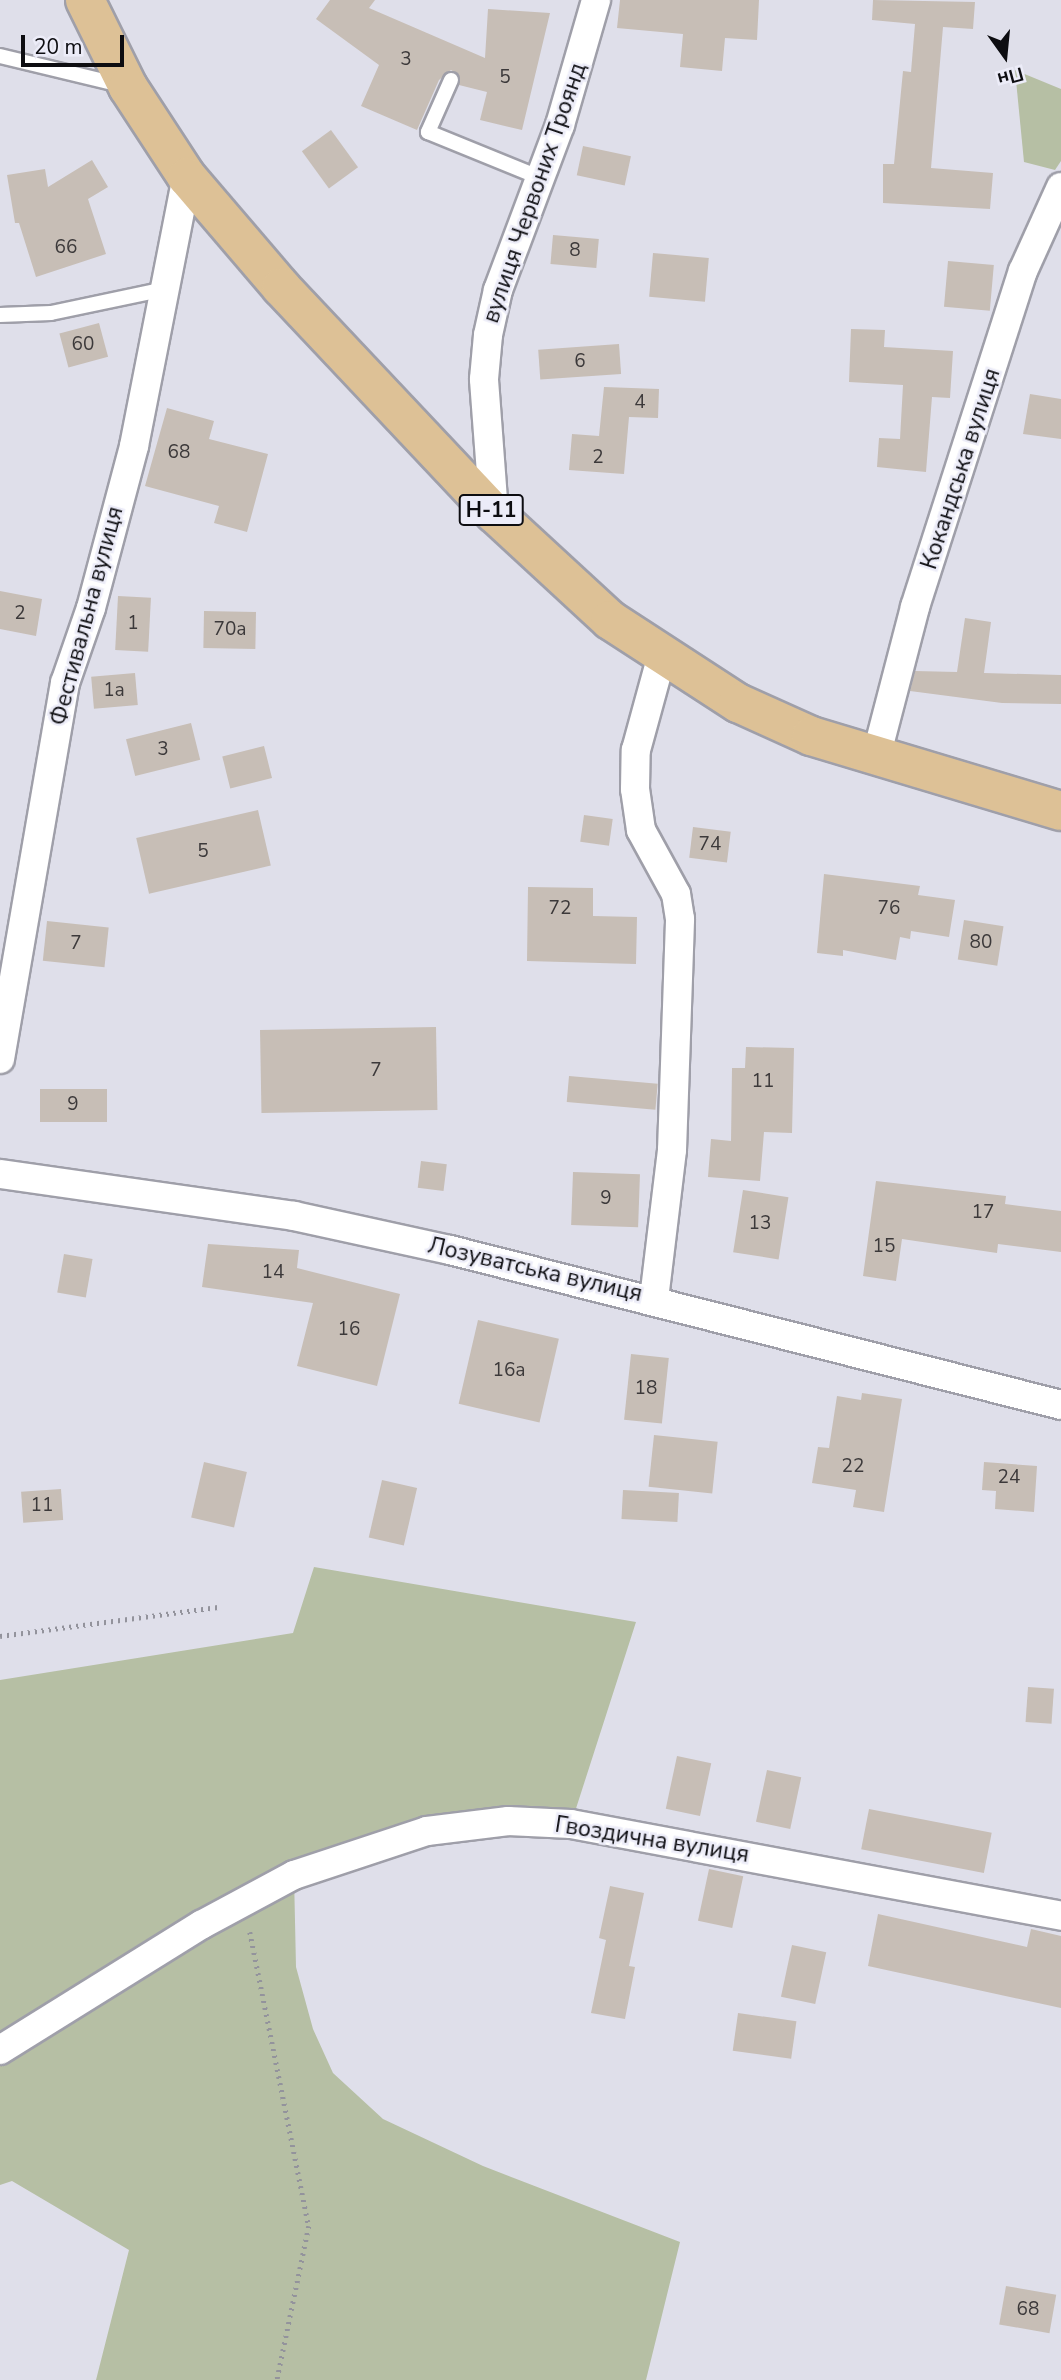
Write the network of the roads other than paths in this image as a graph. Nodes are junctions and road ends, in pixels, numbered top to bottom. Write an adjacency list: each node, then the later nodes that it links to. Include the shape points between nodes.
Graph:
1 (85, 0): 5 (main road, Н-11)
2 (596, 0): 7 (street, вулиця Червоних Троянд)
3 (0, 56): 5 (lane)
4 (451, 80): 7 (lane, via 428,132)
5 (128, 87): 6 (main road, Н-11)
6 (187, 177): 9 (street, Фестивальна вулиця); 11 (main road, Н-11, via 281,287)
7 (541, 178): 11 (street, вулиця Червоних Троянд, via 498,290 488,335 484,379)
8 (1061, 187): 13 (street, Кокандська вулиця, via 1023,271 915,607)
9 (165, 289): 10 (lane, via 51,313); 15 (street, Фестивальна вулиця, via 134,446 91,608 65,683)
10 (0, 315)
11 (494, 513): 12 (main road, Н-11, via 600,611)
12 (662, 654): 13 (main road, Н-11, via 738,703 811,736); 17 (street, via 636,750 635,789 641,830 676,894 680,919 672,1150)
13 (876, 757): 14 (main road, Н-11)
14 (1061, 811)
15 (0, 1059)
16 (0, 1174): 17 (street, Лозуватська вулиця, via 293,1216)
17 (654, 1299): 18 (street, Лозуватська вулиця)
18 (1061, 1405)
19 (1061, 1916): 20 (street, Гвоздична вулиця, via 639,1833 508,1821 427,1831 345,1855 245,1902)
20 (0, 2050)

